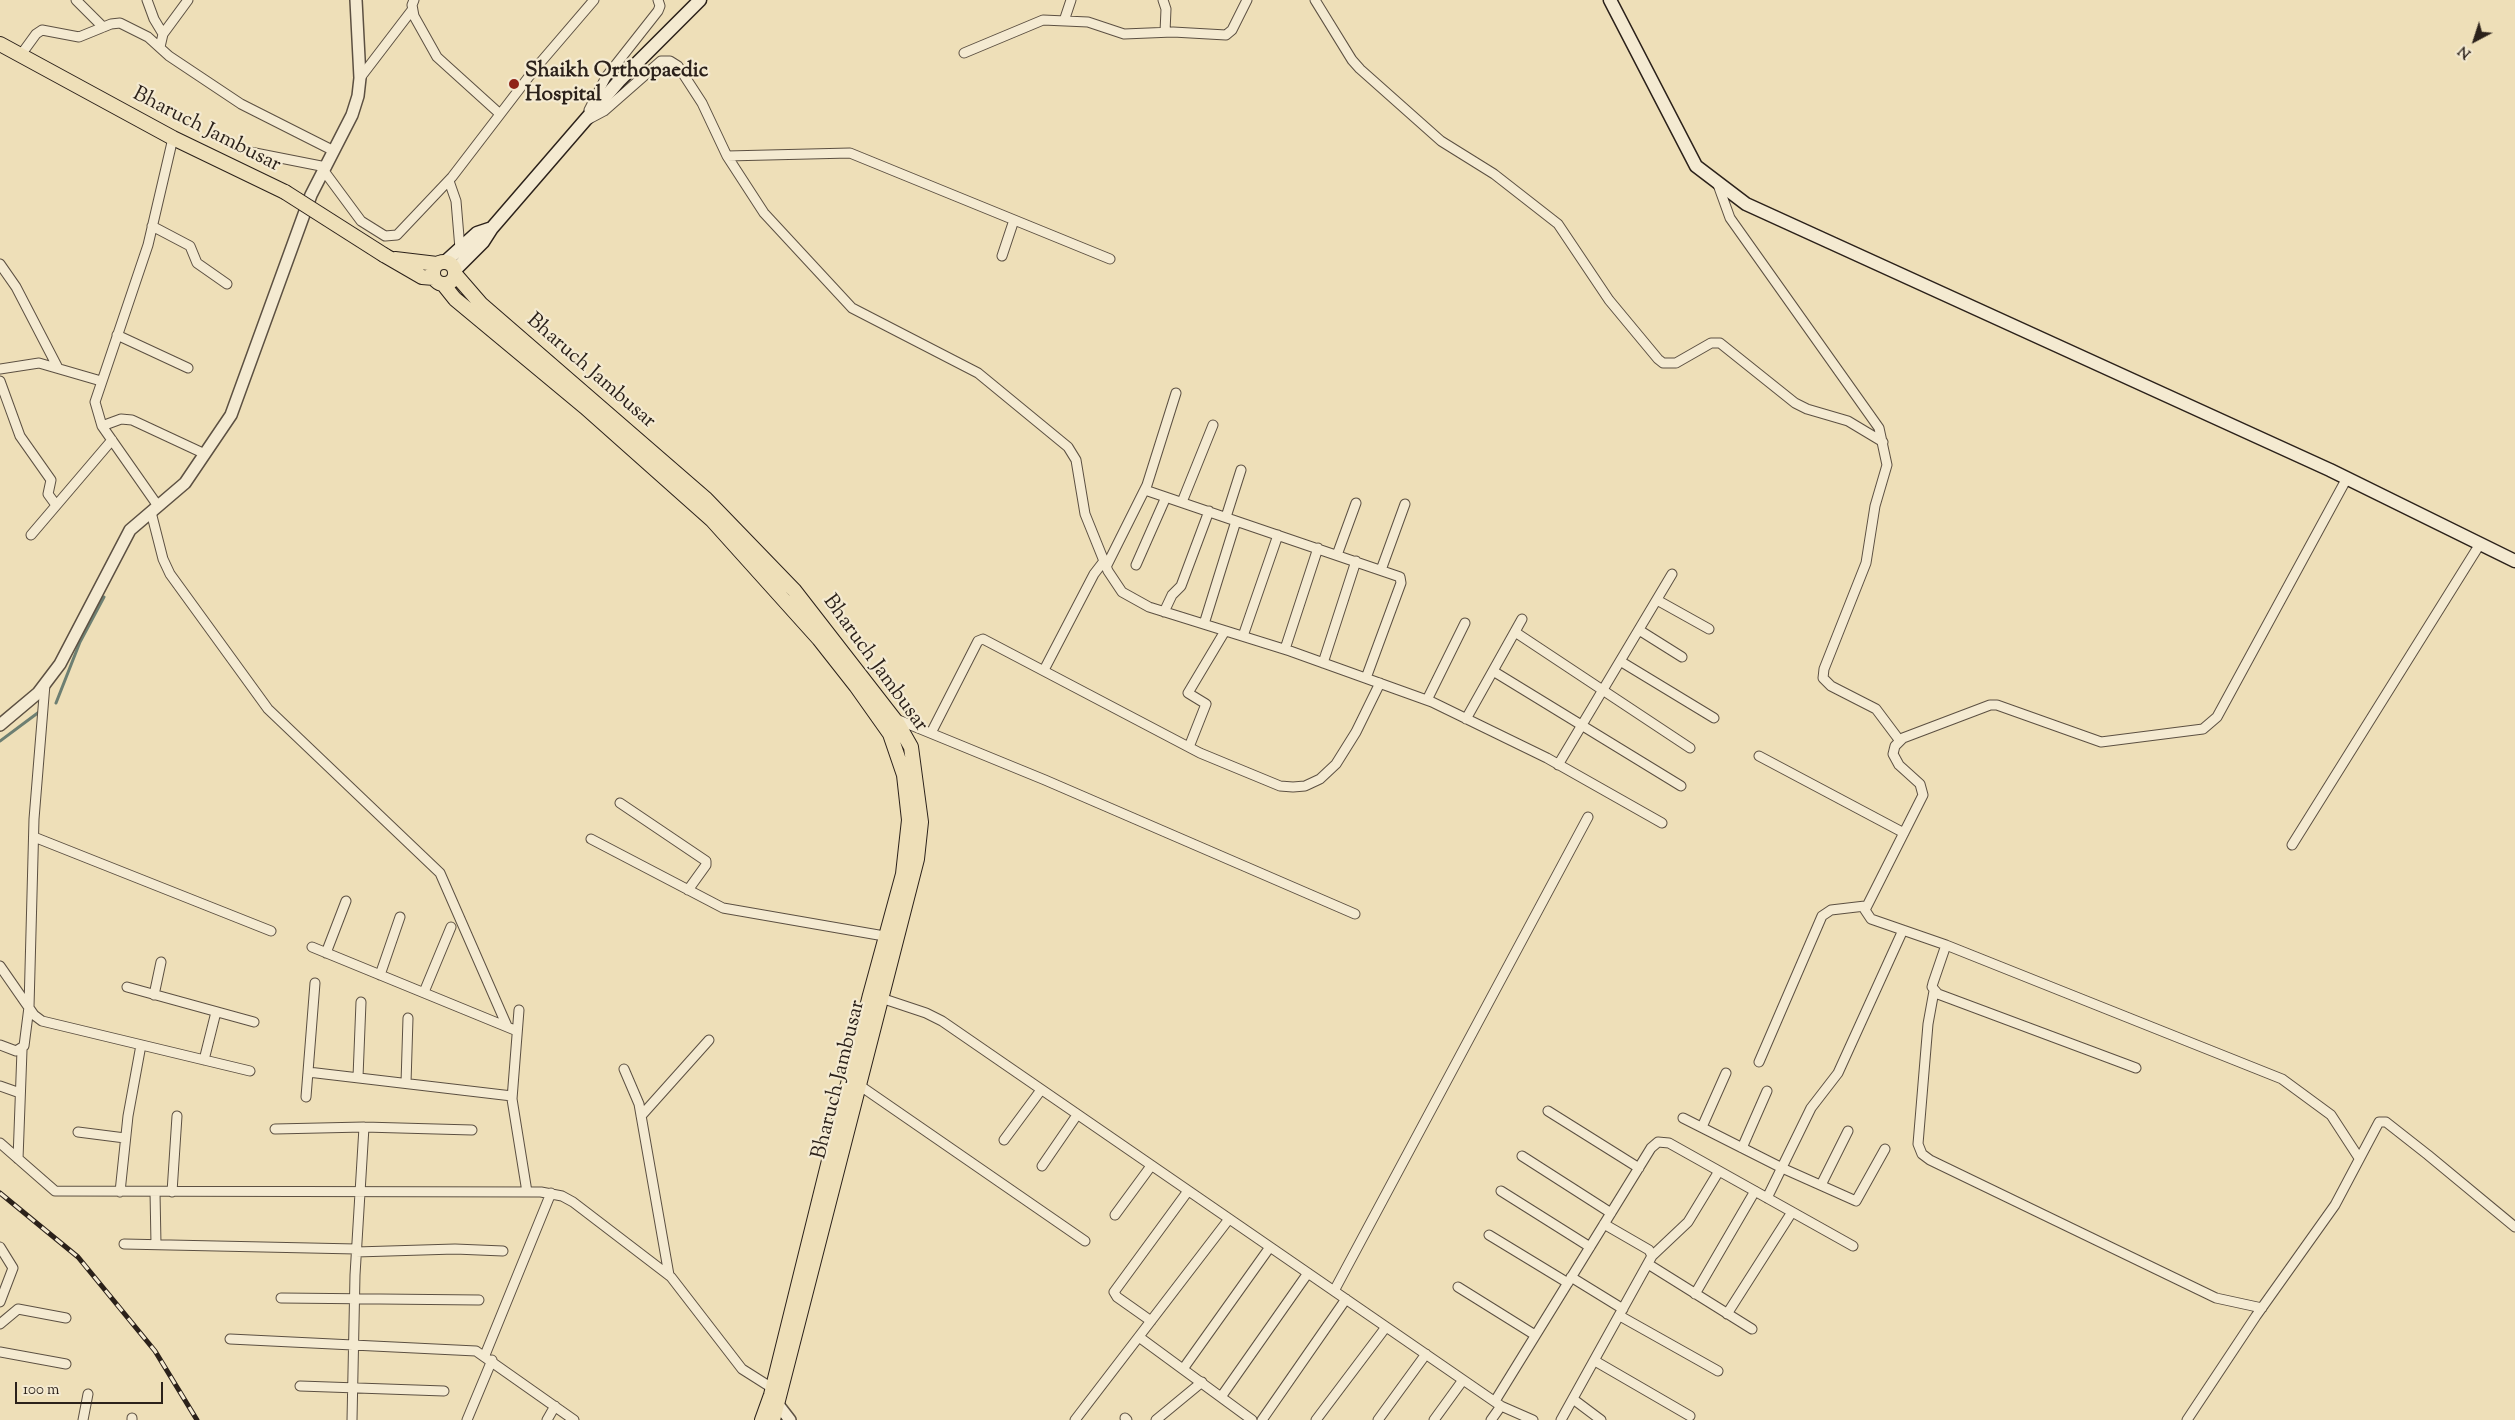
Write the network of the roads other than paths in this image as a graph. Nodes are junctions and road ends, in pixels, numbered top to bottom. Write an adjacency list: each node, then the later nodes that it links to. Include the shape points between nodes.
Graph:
1 (76, 0): 16 (street)
2 (147, 0): 18 (street)
3 (188, 0): 18 (street)
4 (356, 0): 23 (street)
5 (414, 0): 14 (street)
6 (594, 0): 24 (street)
7 (658, 0): 25 (street, via 659,8 606,77)
8 (700, 0): 25 (main road, via 619,81)
9 (1071, 0): 15 (street)
10 (1163, 0): 17 (street)
11 (1247, 0): 17 (street, via 1228,34)
12 (1315, 0): 52 (street, via 1360,69 1442,140 1494,174 1558,224 1609,300 1658,359 1676,363 1711,343 1720,343 1795,403 1848,421)
13 (1610, 0): 32 (main road, via 1696,166)
14 (412, 10): 23 (street); 24 (street, via 440,60)
15 (1064, 21): 17 (street, via 1091,23 1124,34); 21 (street, via 1034,22)
16 (103, 27): 20 (street, via 120,23); 22 (street, via 79,36 42,30)
17 (1165, 32)
18 (163, 34): 20 (street)
19 (0, 44): 22 (main road, Bharuch Jambusar)
20 (160, 47): 27 (street, via 241,104)
21 (964, 53)
22 (20, 56): 26 (main road, Bharuch Jambusar)
23 (360, 78): 27 (street, via 352,115)
24 (500, 114): 31 (street)
25 (584, 122): 29 (street, via 604,111 661,61 670,60 678,66 702,103); 35 (main road)
26 (173, 138): 34 (street); 40 (main road, Bharuch Jambusar, bridge, via 285,192 388,256)
27 (334, 151): 30 (street)
28 (250, 152): 30 (street)
29 (731, 156): 33 (street, via 846,153); 73 (street, via 767,216 855,310 978,374 1068,447 1076,460 1084,510)
30 (325, 169): 31 (street, via 356,217 389,237 400,233); 53 (street, via 311,195 232,415)
31 (449, 181): 36 (street, via 456,201)
32 (1717, 182): 52 (street, via 1730,218 1877,424); 55 (main road, via 1746,204)
33 (1014, 220): 37 (street); 38 (street)
34 (152, 226): 41 (street, via 190,246 197,263); 42 (street)
35 (492, 228): 36 (main road, via 477,233); 40 (main road, via 484,242)
36 (460, 248): 40 (main road)
37 (1002, 256)
38 (1110, 259)
39 (0, 264): 43 (street, via 16,287)
40 (445, 272): 98 (main road, Bharuch Jambusar, via 712,505 797,594); 105 (main road, Bharuch Jambusar, via 455,299 585,407 712,520 819,639)
41 (227, 284)
42 (117, 335): 44 (street); 47 (street)
43 (58, 368): 45 (street, via 36,363); 47 (street)
44 (188, 368)
45 (0, 369)
46 (0, 381): 61 (street, via 24,444 51,480 48,494)
47 (101, 381): 50 (street, via 96,412)
48 (1176, 393): 56 (street)
49 (1213, 425): 58 (street)
50 (102, 426): 51 (street); 53 (street, via 121,419 132,420)
51 (112, 440): 61 (street); 62 (street)
52 (1883, 442): 106 (street, via 1887,465 1875,506 1866,562 1822,678 1876,709)
53 (205, 454): 62 (street, via 185,483)
54 (1242, 470): 64 (street)
55 (2347, 478): 68 (main road); 106 (street, via 2217,717 2203,729 2101,742 1990,705)
56 (1145, 490): 57 (street); 73 (street)
57 (1166, 497): 58 (street); 74 (street)
58 (1182, 502): 63 (street)
59 (1356, 503): 70 (street)
60 (1405, 504): 75 (street)
61 (56, 505): 66 (street)
62 (154, 509): 95 (street, via 130,530 60,664); 146 (street, via 166,567 268,709 440,873)
63 (1209, 511): 64 (street); 78 (street, via 1181,586 1172,595)
64 (1226, 517): 65 (street)
65 (1236, 521): 67 (street); 81 (street)
66 (31, 535)
67 (1278, 535): 69 (street); 86 (street)
68 (2480, 544): 71 (main road); 118 (street)
69 (1318, 548): 70 (street); 87 (street)
70 (1337, 555): 72 (street)
71 (2515, 561)
72 (1356, 562): 75 (street); 90 (street)
73 (1105, 564): 78 (street, via 1122,592 1143,605); 91 (street, via 1094,574)
74 (1136, 565)
75 (1381, 570): 93 (street, via 1398,576 1401,583)
76 (1672, 574): 77 (street)
77 (1657, 600): 82 (street); 83 (street)
78 (1164, 612): 81 (street)
79 (1522, 619): 85 (street)
80 (1465, 623): 97 (street)
81 (1204, 624): 84 (street)
82 (1709, 629)
83 (1639, 630): 88 (street); 89 (street)
84 (1225, 631): 86 (street); 107 (street, via 1188,694 1206,704)
85 (1515, 632): 92 (street); 96 (street)
86 (1243, 636): 87 (street)
87 (1285, 649): 90 (street)
88 (1682, 657)
89 (1620, 661): 96 (street); 99 (street)
90 (1324, 662): 93 (street)
91 (1044, 670): 103 (street, via 980,639); 107 (street)
92 (1493, 671): 100 (street); 102 (street)
93 (1366, 678): 94 (street)
94 (1380, 683): 97 (street); 107 (street, via 1336,764 1320,779 1305,786 1280,786)
95 (45, 684): 101 (street); 116 (street)
96 (1603, 690): 102 (street); 108 (street)
97 (1427, 700): 100 (street)
98 (893, 718): 103 (street); 104 (main road, Bharuch Jambusar)
99 (1714, 718)
100 (1466, 719): 110 (street)
101 (0, 725)
102 (1582, 726): 110 (street); 111 (street)
103 (931, 733): 122 (street)
104 (907, 737): 105 (main road); 127 (main road, Bharuch Jambusar, via 915,766 920,831 917,859)
105 (892, 740): 127 (main road, Bharuch Jambusar, via 904,775 909,820)
106 (1900, 741): 115 (street, via 1892,754 1923,789 1921,801)
107 (1188, 747)
108 (1690, 748)
109 (1759, 756): 115 (street)
110 (1558, 765): 114 (street)
111 (1681, 786)
112 (620, 803): 119 (street, via 706,861)
113 (1588, 817): 225 (street)
114 (1662, 823)
115 (1904, 833): 121 (street)
116 (34, 837): 126 (street); 141 (street)
117 (591, 839): 119 (street)
118 (2292, 844)
119 (688, 890): 127 (street, via 723,908)
120 (346, 901): 130 (street)
121 (1865, 906): 125 (street, via 1871,918); 153 (street, via 1824,913)
122 (1356, 914)
123 (400, 917): 133 (street)
124 (451, 927): 137 (street)
125 (1903, 930): 128 (street); 190 (street, via 1838,1073 1811,1108)
126 (271, 931)
127 (892, 937): 139 (main road, Bharuch Jambusar)
128 (1946, 945): 136 (street, via 1933,983); 185 (street, via 2282,1078 2331,1114)
129 (312, 947): 130 (street)
130 (326, 953): 133 (street)
131 (162, 962): 138 (street)
132 (0, 966): 141 (street)
133 (380, 975): 137 (street)
134 (315, 983): 157 (street)
135 (127, 987): 138 (street)
136 (1934, 991): 154 (street); 232 (street, via 1928,1024 1918,1144 1922,1154 2216,1298)
137 (424, 992): 146 (street)
138 (154, 995): 143 (street)
139 (875, 996): 161 (main road, Bharuch Jambusar); 163 (street, via 934,1016); 209 (main road, Bharuch Jambusar)
140 (361, 1002): 159 (street)
141 (29, 1007): 150 (street, via 42,1021); 151 (street)
142 (519, 1010): 147 (street)
143 (216, 1012): 145 (street); 152 (street)
144 (408, 1018): 160 (street)
145 (254, 1022)
146 (507, 1026): 147 (street)
147 (518, 1030): 166 (street)
148 (709, 1040): 171 (street)
149 (0, 1045): 151 (street)
150 (140, 1045): 152 (street); 179 (street)
151 (22, 1050): 165 (street)
152 (204, 1060): 156 (street)
153 (1759, 1062)
154 (2136, 1068)
155 (624, 1069): 171 (street)
156 (250, 1070)
157 (308, 1072): 159 (street); 167 (street)
158 (1726, 1073): 174 (street)
159 (358, 1078): 160 (street)
160 (406, 1083): 166 (street)
161 (859, 1085): 209 (main road, Bharuch Jambusar); 211 (street)
162 (0, 1086): 165 (street)
163 (1041, 1090): 169 (street); 180 (street)
164 (1767, 1092): 182 (street)
165 (20, 1094): 186 (street)
166 (512, 1096): 198 (street)
167 (306, 1097)
168 (1548, 1111): 189 (street)
169 (1078, 1115): 187 (street); 188 (street)
170 (176, 1116): 197 (street)
171 (642, 1116): 222 (street)
172 (1683, 1118): 174 (street)
173 (364, 1127): 175 (street); 176 (street); 200 (street)
174 (1702, 1127): 182 (street)
175 (275, 1129)
176 (472, 1130)
177 (1848, 1131): 192 (street)
178 (78, 1132): 179 (street)
179 (126, 1138): 195 (street)
180 (1004, 1140)
181 (0, 1143): 186 (street)
182 (1742, 1148): 190 (street)
183 (1885, 1149): 192 (street, via 1858,1200)
184 (1522, 1156): 203 (street)
185 (2359, 1158): 208 (street, via 2376,1125 2386,1122); 232 (street, via 2335,1205)
186 (18, 1159): 195 (street, via 55,1191)
187 (1042, 1166)
188 (1152, 1166): 193 (street); 205 (street)
189 (1639, 1168): 191 (street, via 1654,1144 1664,1142); 203 (street)
190 (1782, 1168): 192 (street); 202 (street)
191 (1718, 1171): 199 (street); 220 (street, via 1688,1222)
192 (1821, 1186)
193 (1188, 1191): 206 (street); 236 (street, via 1114,1292)
194 (1501, 1191): 217 (street)
195 (120, 1192): 196 (street)
196 (155, 1192): 197 (street); 213 (street)
197 (172, 1192): 200 (street)
198 (527, 1192): 200 (street); 201 (street)
199 (1755, 1192): 202 (street); 226 (street)
200 (360, 1193): 218 (street)
201 (551, 1193): 222 (street, via 573,1202); 246 (street)
202 (1767, 1198): 204 (street)
203 (1611, 1212): 207 (street)
204 (1792, 1212): 214 (street); 234 (street)
205 (1115, 1216)
206 (1229, 1219): 216 (street); 236 (street)
207 (1604, 1224): 217 (street); 220 (street, via 1649,1250)
208 (2515, 1227)
209 (816, 1233): 257 (main road, Bharuch Jambusar)
210 (1489, 1235): 223 (street)
211 (1084, 1241)
212 (124, 1244): 213 (street)
213 (156, 1244): 218 (street)
214 (1853, 1246)
215 (0, 1247): 231 (street, via 11,1261 13,1272)
216 (1270, 1247): 221 (street); 249 (street)
217 (1590, 1247): 223 (street)
218 (356, 1251): 219 (street); 228 (street)
219 (502, 1251)
220 (1650, 1260): 226 (street); 233 (street)
221 (1308, 1273): 225 (street); 258 (street)
222 (669, 1275): 257 (street, via 742,1369)
223 (1570, 1280): 233 (street); 240 (street)
224 (1458, 1287): 240 (street)
225 (1334, 1291): 229 (street)
226 (1695, 1294): 234 (street)
227 (281, 1298): 228 (street)
228 (355, 1298): 230 (street); 243 (street)
229 (1346, 1299): 238 (street); 274 (street)
230 (479, 1300)
231 (0, 1302)
232 (2262, 1308): 282 (street)
233 (1622, 1312): 247 (street); 250 (street)
234 (1727, 1314): 239 (street)
235 (66, 1318): 237 (street, via 18,1309)
236 (1151, 1321): 241 (street)
237 (0, 1324)
238 (1386, 1327): 245 (street); 275 (street)
239 (1752, 1329)
240 (1535, 1335): 260 (street)
241 (1138, 1337): 249 (street); 272 (street)
242 (230, 1339): 243 (street)
243 (354, 1346): 246 (street, via 472,1350); 254 (street)
244 (0, 1352): 248 (street)
245 (1426, 1354): 251 (street); 276 (street)
246 (488, 1358): 261 (street); 266 (street)
247 (1595, 1360): 259 (street); 262 (street)
248 (66, 1364)
249 (1182, 1368): 252 (street)
250 (1718, 1371)
251 (1463, 1380): 260 (street); 277 (street)
252 (1202, 1382): 258 (street); 273 (street)
253 (300, 1386): 254 (street)
254 (353, 1389): 255 (street); 265 (street)
255 (444, 1391)
256 (88, 1394): 264 (street)
257 (774, 1396): 269 (main road, Bharuch Jambusar); 270 (main road, Bharuch Jambusar); 271 (street)
258 (1221, 1397): 263 (street)
259 (1573, 1399): 280 (street); 281 (street)
260 (1498, 1403): 278 (street); 279 (street)
261 (554, 1406): 267 (street); 268 (street)
262 (1690, 1416)
263 (1247, 1419)
264 (83, 1420)
265 (352, 1420)
266 (467, 1420)
267 (547, 1420)
268 (574, 1420)
269 (762, 1420)
270 (774, 1420)
271 (790, 1420)
272 (1075, 1420)
273 (1156, 1420)
274 (1262, 1420)
275 (1316, 1420)
276 (1378, 1420)
277 (1434, 1420)
278 (1491, 1420)
279 (1533, 1420)
280 (1562, 1420)
281 (1601, 1420)
282 (2186, 1420)

